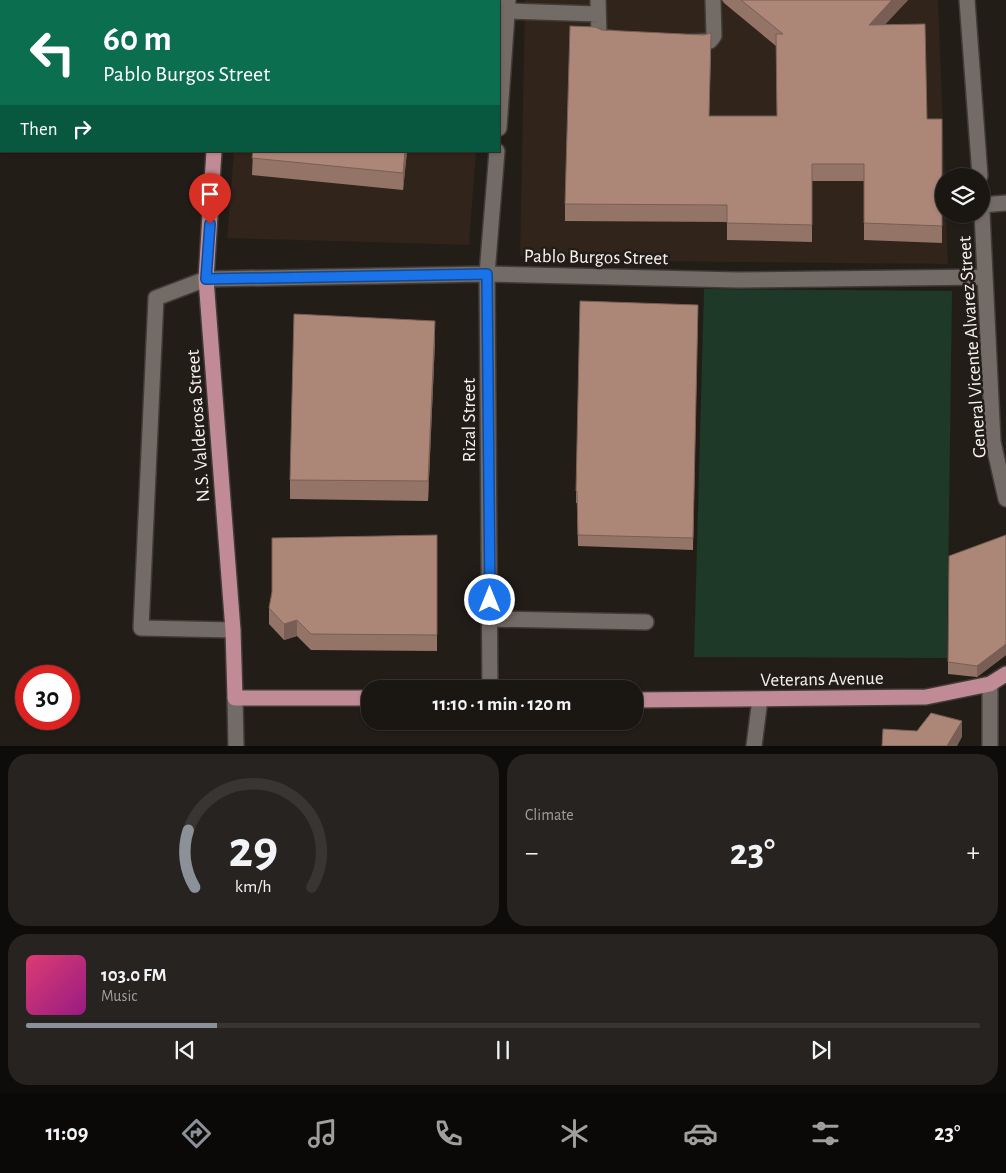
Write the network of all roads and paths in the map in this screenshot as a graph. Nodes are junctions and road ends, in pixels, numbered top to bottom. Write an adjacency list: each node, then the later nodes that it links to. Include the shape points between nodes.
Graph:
1 (713, 0): 6 (street, via 714,36 710,41)
2 (966, 0): 10 (street)
3 (508, 5): 4 (street); 7 (street)
4 (598, 7): 5 (street, via 597,30 602,38)
5 (630, 39)
6 (676, 42)
7 (500, 114)
8 (214, 152): 16 (main road, N.S. Valderosa Street)
9 (497, 152): 14 (street, Rizal Street)
10 (979, 168)
11 (990, 200): 12 (street)
12 (1006, 203)
13 (983, 223): 15 (street, General Vicente Alvarez Street)
14 (487, 274): 15 (street, Pablo Burgos Street, via 738,280); 16 (street, Pablo Burgos Street); 18 (street, Rizal Street)
15 (984, 277): 17 (street, General Vicente Alvarez Street, via 993,442)
16 (206, 279): 20 (main road, N.S. Valderosa Street); 20 (street, Pablo Burgos Street, via 156,298 141,628)
17 (1006, 498)
18 (490, 619): 19 (street); 22 (street, Rizal Street)
19 (646, 622)
20 (233, 630): 24 (main road, N.S. Valderosa Street)
21 (1006, 674): 23 (main road, Veterans Avenue)
22 (490, 680)
23 (990, 684): 26 (main road, Veterans Avenue, via 926,697); 30 (street)
24 (234, 698): 25 (main road); 28 (street)
25 (361, 698)
26 (760, 699): 27 (main road, Veterans Avenue); 29 (street)
27 (643, 700)
28 (236, 746)
29 (754, 746)
30 (990, 746)

